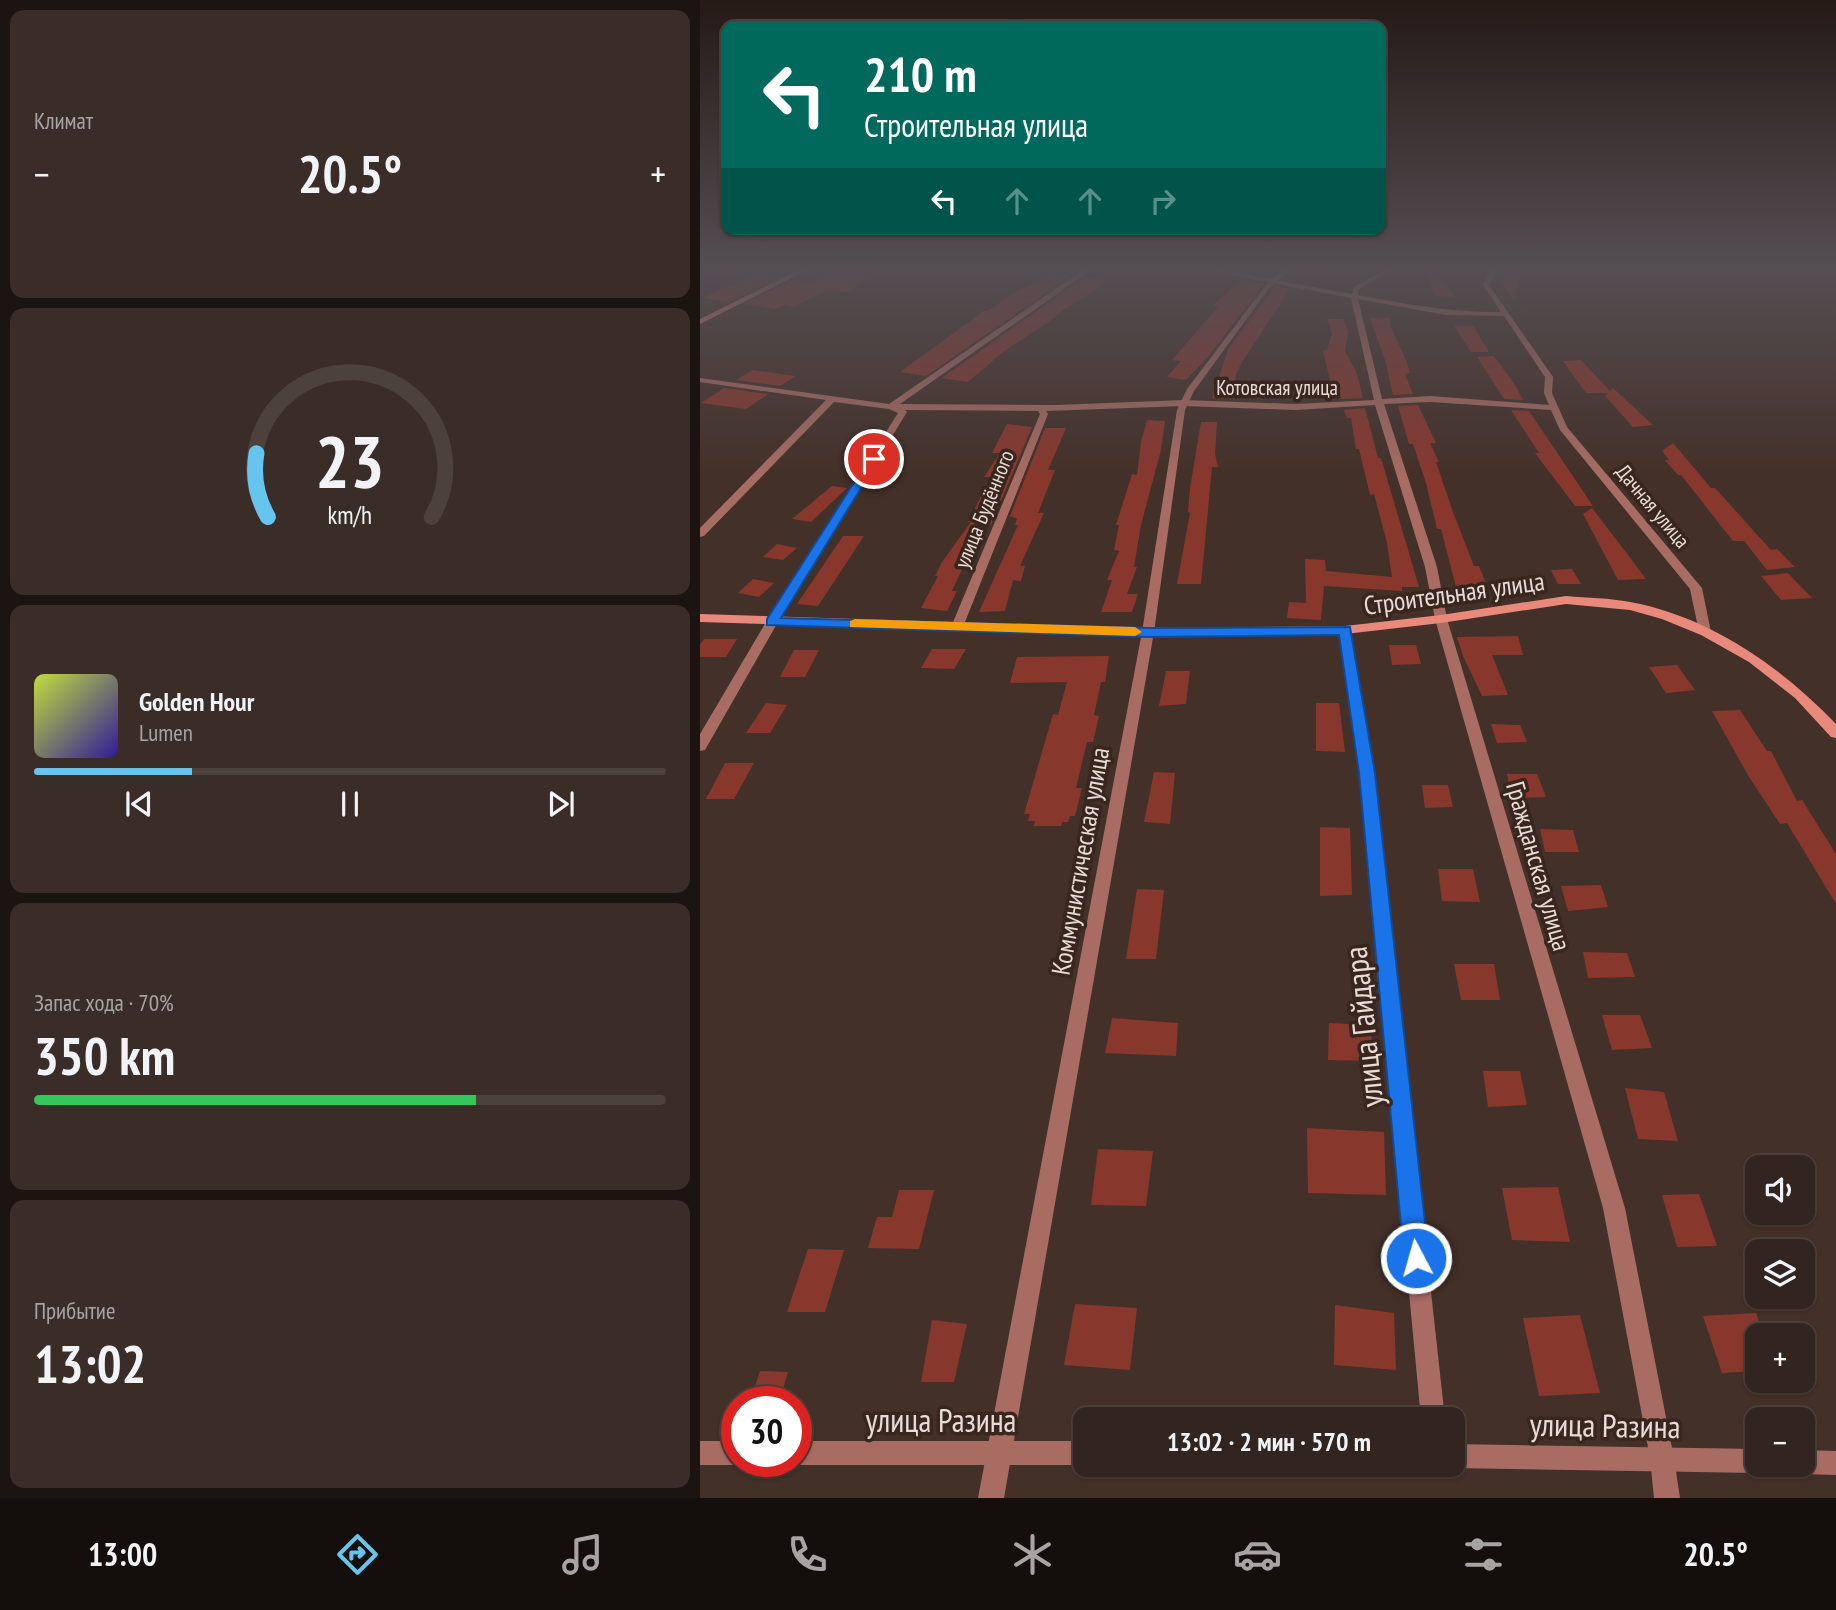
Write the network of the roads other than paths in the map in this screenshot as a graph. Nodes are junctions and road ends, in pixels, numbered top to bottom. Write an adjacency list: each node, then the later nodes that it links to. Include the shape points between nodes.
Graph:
1 (990, 338): 9 (street)
2 (1230, 338): 8 (street, Коммунистическая улица)
3 (1363, 338): 7 (street, Гражданская улица)
4 (1522, 338): 11 (street, Дачная улица, via 1549,377 1548,393)
5 (700, 380): 6 (street)
6 (832, 398): 9 (street); 12 (street)
7 (1378, 400): 8 (street, Котовская улица, via 1297,407); 11 (street, Котовская улица, via 1485,401); 14 (street, Гражданская улица, via 1431,567)
8 (1184, 403): 10 (street, Котовская улица); 18 (street, Коммунистическая улица)
9 (891, 407): 10 (street, Котовская улица); 15 (street, via 903,412)
10 (1040, 407): 16 (street, улица Будённого, via 1044,414)
11 (1554, 408): 19 (street, Дачная улица, via 1563,428 1696,588)
12 (700, 534)
13 (700, 618): 15 (main road, Строительная улица)
14 (1441, 619): 17 (main road, Строительная улица); 19 (main road, Строительная улица, via 1566,600 1630,606); 29 (street, Гражданская улица, via 1615,1208)
15 (772, 622): 16 (main road, Строительная улица); 21 (street)
16 (957, 627): 18 (main road, Строительная улица)
17 (1345, 631): 18 (main road, Строительная улица); 22 (street, улица Гайдара, via 1367,773)
18 (1148, 632): 26 (street, Коммунистическая улица)
19 (1705, 632): 20 (main road, via 1753,659 1800,695)
20 (1836, 733)
21 (700, 746)
22 (1432, 1407)
23 (700, 1453): 24 (street)
24 (721, 1453)
25 (812, 1453): 26 (street, улица Разина)
26 (999, 1453): 27 (street, улица Разина); 33 (street, Коммунистическая улица)
27 (1073, 1453)
28 (1465, 1456): 29 (street, улица Разина)
29 (1662, 1458): 30 (street, улица Разина); 34 (street, Гражданская улица)
30 (1745, 1461)
31 (1815, 1462): 32 (street)
32 (1836, 1463)
33 (991, 1498)
34 (1667, 1498)

